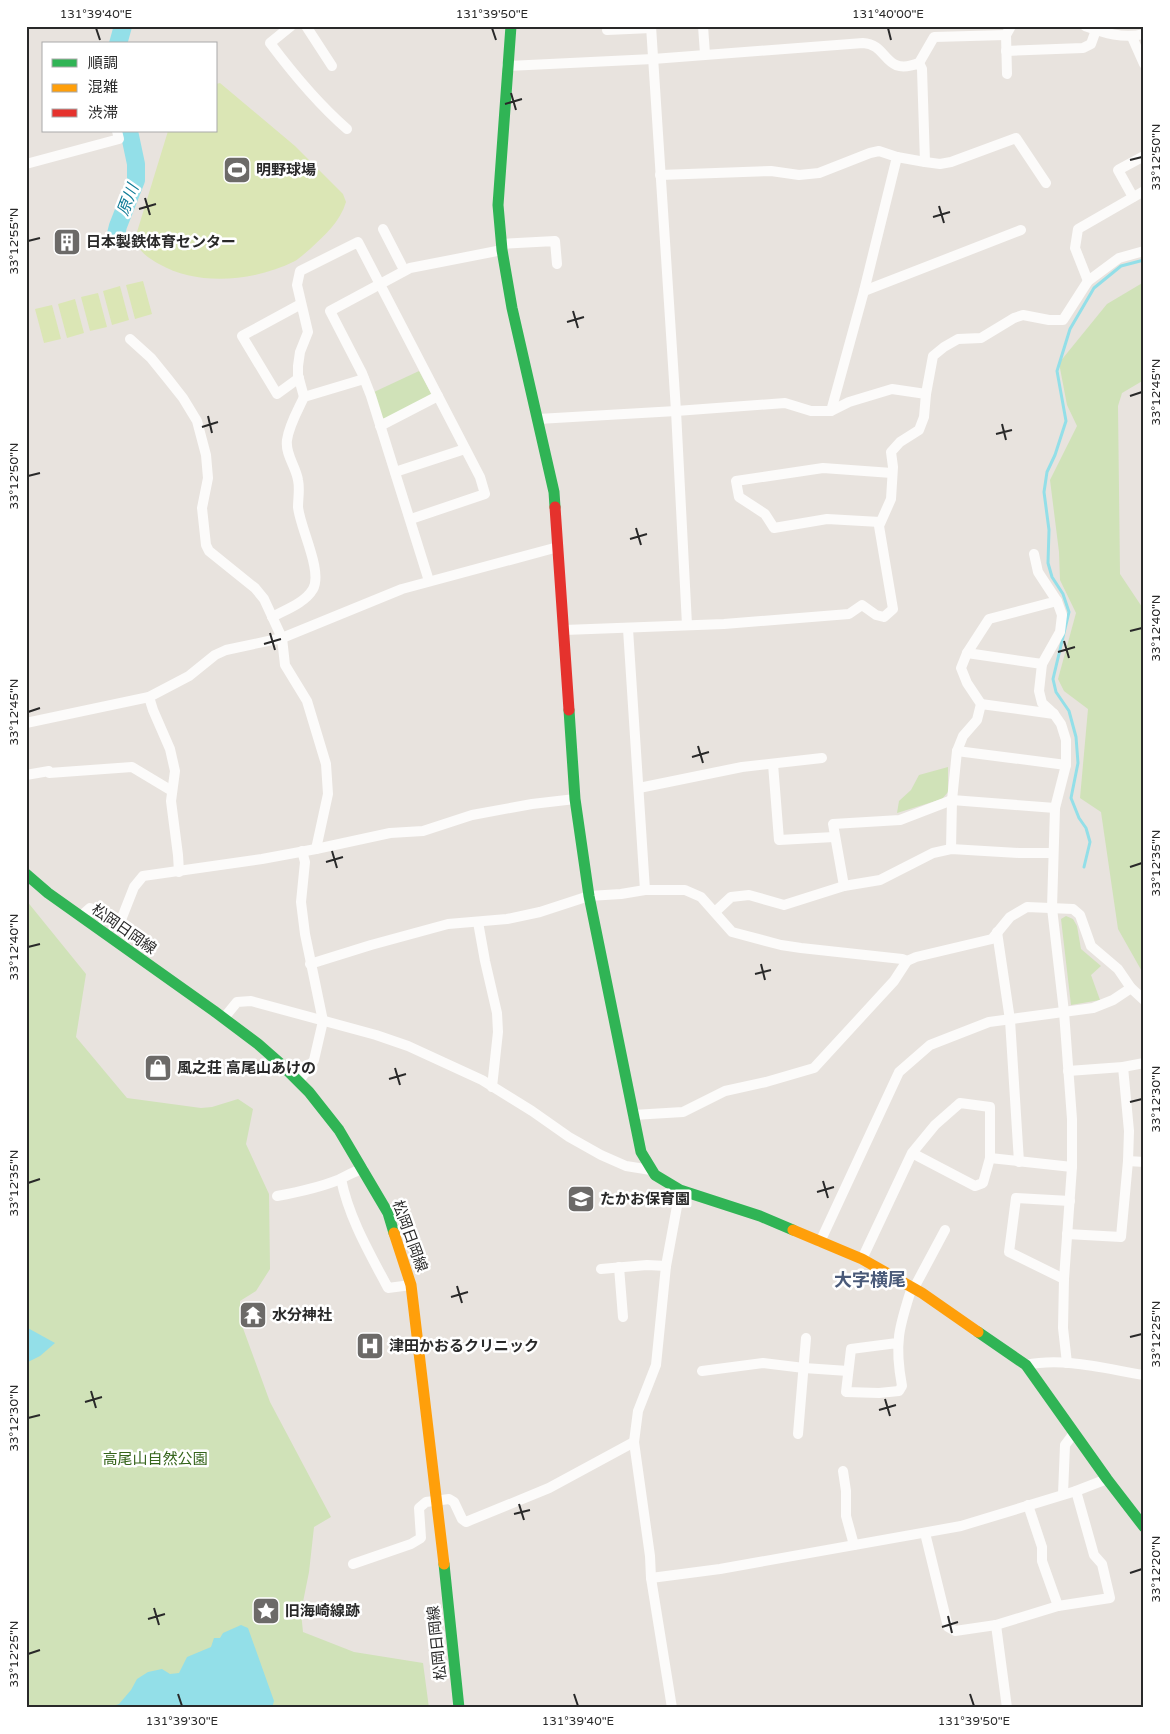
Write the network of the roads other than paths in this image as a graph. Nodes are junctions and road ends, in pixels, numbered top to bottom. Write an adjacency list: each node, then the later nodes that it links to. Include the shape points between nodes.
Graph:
1 (291, 26): 20 (street, via 270,43 294,76 326,111)
2 (306, 26): 17 (street)
3 (511, 26): 18 (street)
4 (703, 26): 13 (street)
5 (1085, 26): 9 (street)
6 (651, 27): 7 (street); 14 (street)
7 (607, 30)
8 (1008, 30): 12 (street); 15 (street, via 934,37)
9 (1096, 30): 11 (street); 12 (street, via 1091,44 1083,48)
10 (1144, 34): 11 (street)
11 (1132, 37): 16 (street)
12 (1006, 51): 19 (street)
13 (705, 54): 14 (street); 15 (street, via 870,43 895,66 904,68)
14 (653, 59): 18 (street); 26 (street)
15 (919, 63): 24 (street, via 922,69)
16 (1144, 64)
17 (333, 65)
18 (507, 66): 32 (street, via 498,205)
19 (1007, 74)
20 (348, 129)
21 (117, 132): 25 (street, via 119,140)
22 (1144, 156): 29 (street, via 1118,170)
23 (897, 157): 24 (street); 26 (street, via 879,151 820,172 799,174 771,171); 38 (street)
24 (925, 162): 27 (street, via 951,162 1016,138)
25 (26, 164)
26 (660, 175): 46 (street)
27 (1046, 182)
28 (1144, 191): 29 (street)
29 (1133, 197): 36 (street, via 1078,229 1075,248)
30 (383, 230): 35 (street)
31 (1021, 230): 38 (street)
32 (502, 247): 34 (street, via 555,241); 37 (street, via 410,268); 48 (street, via 512,308)
33 (1144, 251): 36 (street, via 1119,258)
34 (557, 264)
35 (402, 266)
36 (1088, 281): 43 (street, via 1063,320 1014,318 981,338 958,339 944,347 932,356)
37 (380, 285): 39 (street, via 358,242 300,271 297,284); 42 (street, via 330,311); 44 (street)
38 (864, 291): 47 (street)
39 (301, 304): 41 (street, via 308,332 300,352); 41 (street, via 242,336 277,394)
40 (130, 339): 59 (street, via 168,379 196,421 206,454 208,478 202,508 209,551 261,594)
41 (299, 378): 45 (street)
42 (364, 379): 45 (street); 49 (street)
43 (926, 394): 47 (street, via 892,389); 52 (street, via 919,430 900,442 892,452)
44 (438, 396): 49 (street); 50 (street)
45 (304, 397): 59 (street, via 287,441 298,479 298,507 313,561 314,588 292,607)
46 (676, 411): 47 (street, via 785,402 811,411); 48 (street); 60 (street)
47 (831, 411)
48 (538, 419): 55 (street, via 554,492)
49 (380, 426): 51 (street)
50 (465, 449): 51 (street); 53 (street, via 485,494)
51 (395, 472): 53 (street)
52 (892, 473): 54 (street, via 891,499); 54 (street, via 823,468 736,481 739,497 765,514 774,528 827,519)
53 (410, 519): 57 (street)
54 (880, 522): 60 (street, via 893,608 884,617 862,605 849,614)
55 (558, 547): 57 (street); 62 (street)
56 (1034, 554): 58 (street, via 1038,572)
57 (429, 581): 63 (street)
58 (1057, 601): 64 (street, via 989,619); 65 (street, via 1062,615 1060,632)
59 (272, 617): 63 (street)
60 (687, 625): 61 (street)
61 (628, 629): 62 (street); 75 (street)
62 (564, 630): 77 (street)
63 (282, 638): 66 (street, via 215,655 188,676); 81 (street, via 285,665 307,701 326,764 328,794)
64 (966, 653): 65 (street); 67 (street, via 961,668)
65 (1042, 664): 68 (street, via 1039,691 1042,703)
66 (149, 697): 69 (street); 76 (street, via 170,749 174,771)
67 (981, 704): 68 (street); 70 (street, via 977,720 963,736)
68 (1054, 714): 73 (street, via 1066,740)
69 (26, 723)
70 (957, 751): 73 (street); 78 (street)
71 (822, 758): 72 (street)
72 (773, 764): 75 (street, via 742,767); 80 (street, via 779,840)
73 (1066, 765): 79 (street)
74 (26, 775): 76 (street, via 132,767)
75 (639, 788): 88 (street)
76 (172, 791): 85 (street)
77 (575, 799): 81 (street, via 472,815 423,831 390,833); 89 (street)
78 (952, 800): 79 (street); 80 (street, via 900,820 833,824); 82 (street)
79 (1055, 808): 84 (street)
80 (834, 837): 87 (street)
81 (316, 849): 83 (street)
82 (951, 849): 84 (street); 87 (street, via 933,853 880,880)
83 (302, 852): 85 (street); 96 (street, via 305,862 301,902)
84 (1053, 853): 90 (street)
85 (179, 872): 92 (street, via 142,876 134,887 122,920 117,921 90,908)
86 (26, 874): 92 (street, 松岡日岡線)
87 (844, 886): 91 (street, via 784,905 749,895 732,897)
88 (645, 890): 89 (street); 91 (street, via 685,890 701,897)
89 (589, 896): 93 (street, via 540,912); 108 (street)
90 (1052, 908): 94 (street, via 1027,907 1010,917); 97 (street, via 1073,909 1080,915 1091,946 1118,969); 99 (street)
91 (715, 912): 95 (street, via 732,932 782,945)
92 (81, 916): 100 (street, 松岡日岡線)
93 (478, 922): 96 (street, via 423,930); 107 (street, via 497,1013)
94 (997, 932): 95 (street, via 992,939); 101 (street)
95 (907, 961): 108 (street, via 894,981 814,1068 725,1092 683,1112)
96 (310, 964): 102 (street)
97 (1131, 988): 98 (street); 99 (street, via 1093,1008)
98 (1144, 1000)
99 (1064, 1012): 101 (street); 105 (street)
100 (224, 1018): 102 (street, via 237,1002 247,1001); 106 (street, 松岡日岡線)
101 (1010, 1020): 112 (street); 123 (street, via 989,1022 930,1045 899,1072)
102 (323, 1021): 106 (street, via 314,1060); 107 (street, via 401,1043)
103 (1144, 1063): 104 (street)
104 (1123, 1067): 105 (street); 111 (street, via 1129,1131)
105 (1068, 1071): 114 (street)
106 (299, 1081): 115 (street, 松岡日岡線, via 328,1116)
107 (492, 1087): 116 (street, via 601,1155 626,1166)
108 (633, 1116): 116 (street, via 641,1152)
109 (912, 1153): 110 (street, via 975,1186 983,1183); 110 (street, via 935,1124 960,1103 990,1107); 124 (street)
110 (990, 1158): 112 (street)
111 (1128, 1161): 113 (street); 122 (street, via 1121,1237)
112 (1019, 1162): 114 (street)
113 (1144, 1162)
114 (1072, 1167): 120 (street)
115 (364, 1169): 117 (street); 129 (street, 松岡日岡線, via 388,1213)
116 (651, 1170): 118 (street)
117 (341, 1179): 119 (street); 129 (street, via 351,1215 388,1288)
118 (680, 1190): 123 (street, via 760,1216); 125 (street)
119 (277, 1196)
120 (1070, 1201): 122 (street); 128 (street, via 1016,1198 1009,1252)
121 (945, 1230): 130 (street)
122 (1067, 1234): 128 (street)
123 (820, 1242): 124 (street)
124 (862, 1259): 130 (street)
125 (666, 1266): 126 (street); 142 (street, via 656,1365 638,1410)
126 (619, 1267): 127 (street); 131 (street)
127 (601, 1269)
128 (1064, 1279): 134 (street, via 1063,1328)
129 (411, 1285): 147 (street, 松岡日岡線)
130 (913, 1287): 133 (street); 135 (street)
131 (623, 1317)
132 (806, 1338): 136 (street)
133 (897, 1343): 138 (street, via 851,1348); 138 (street, via 902,1386 899,1391 846,1392)
134 (1067, 1363): 135 (street, via 1043,1361); 139 (street)
135 (1026, 1364): 140 (street)
136 (804, 1368): 137 (street, via 763,1363); 138 (street); 141 (street)
137 (702, 1371)
138 (848, 1371)
139 (1144, 1375)
140 (1074, 1433): 144 (street); 146 (street, via 1065,1445)
141 (798, 1434)
142 (634, 1442): 147 (street, via 549,1488 466,1522 454,1502); 153 (street)
143 (842, 1471): 151 (street, via 846,1516)
144 (1107, 1479): 145 (street); 149 (street)
145 (1076, 1491): 146 (street); 154 (street, via 1094,1555 1102,1564 1110,1598)
146 (1063, 1494): 148 (street)
147 (437, 1500): 152 (street, via 426,1502 419,1508 421,1538); 156 (street, 松岡日岡線)
148 (1028, 1505): 150 (street, via 962,1526); 154 (street, via 1042,1547 1042,1561)
149 (1144, 1527)
150 (925, 1533): 151 (street); 155 (street, via 948,1627 955,1631)
151 (854, 1545): 153 (street)
152 (353, 1564)
153 (651, 1578): 157 (street)
154 (1058, 1606): 155 (street)
155 (996, 1625): 158 (street)
156 (459, 1708)
157 (672, 1708)
158 (1007, 1708)

